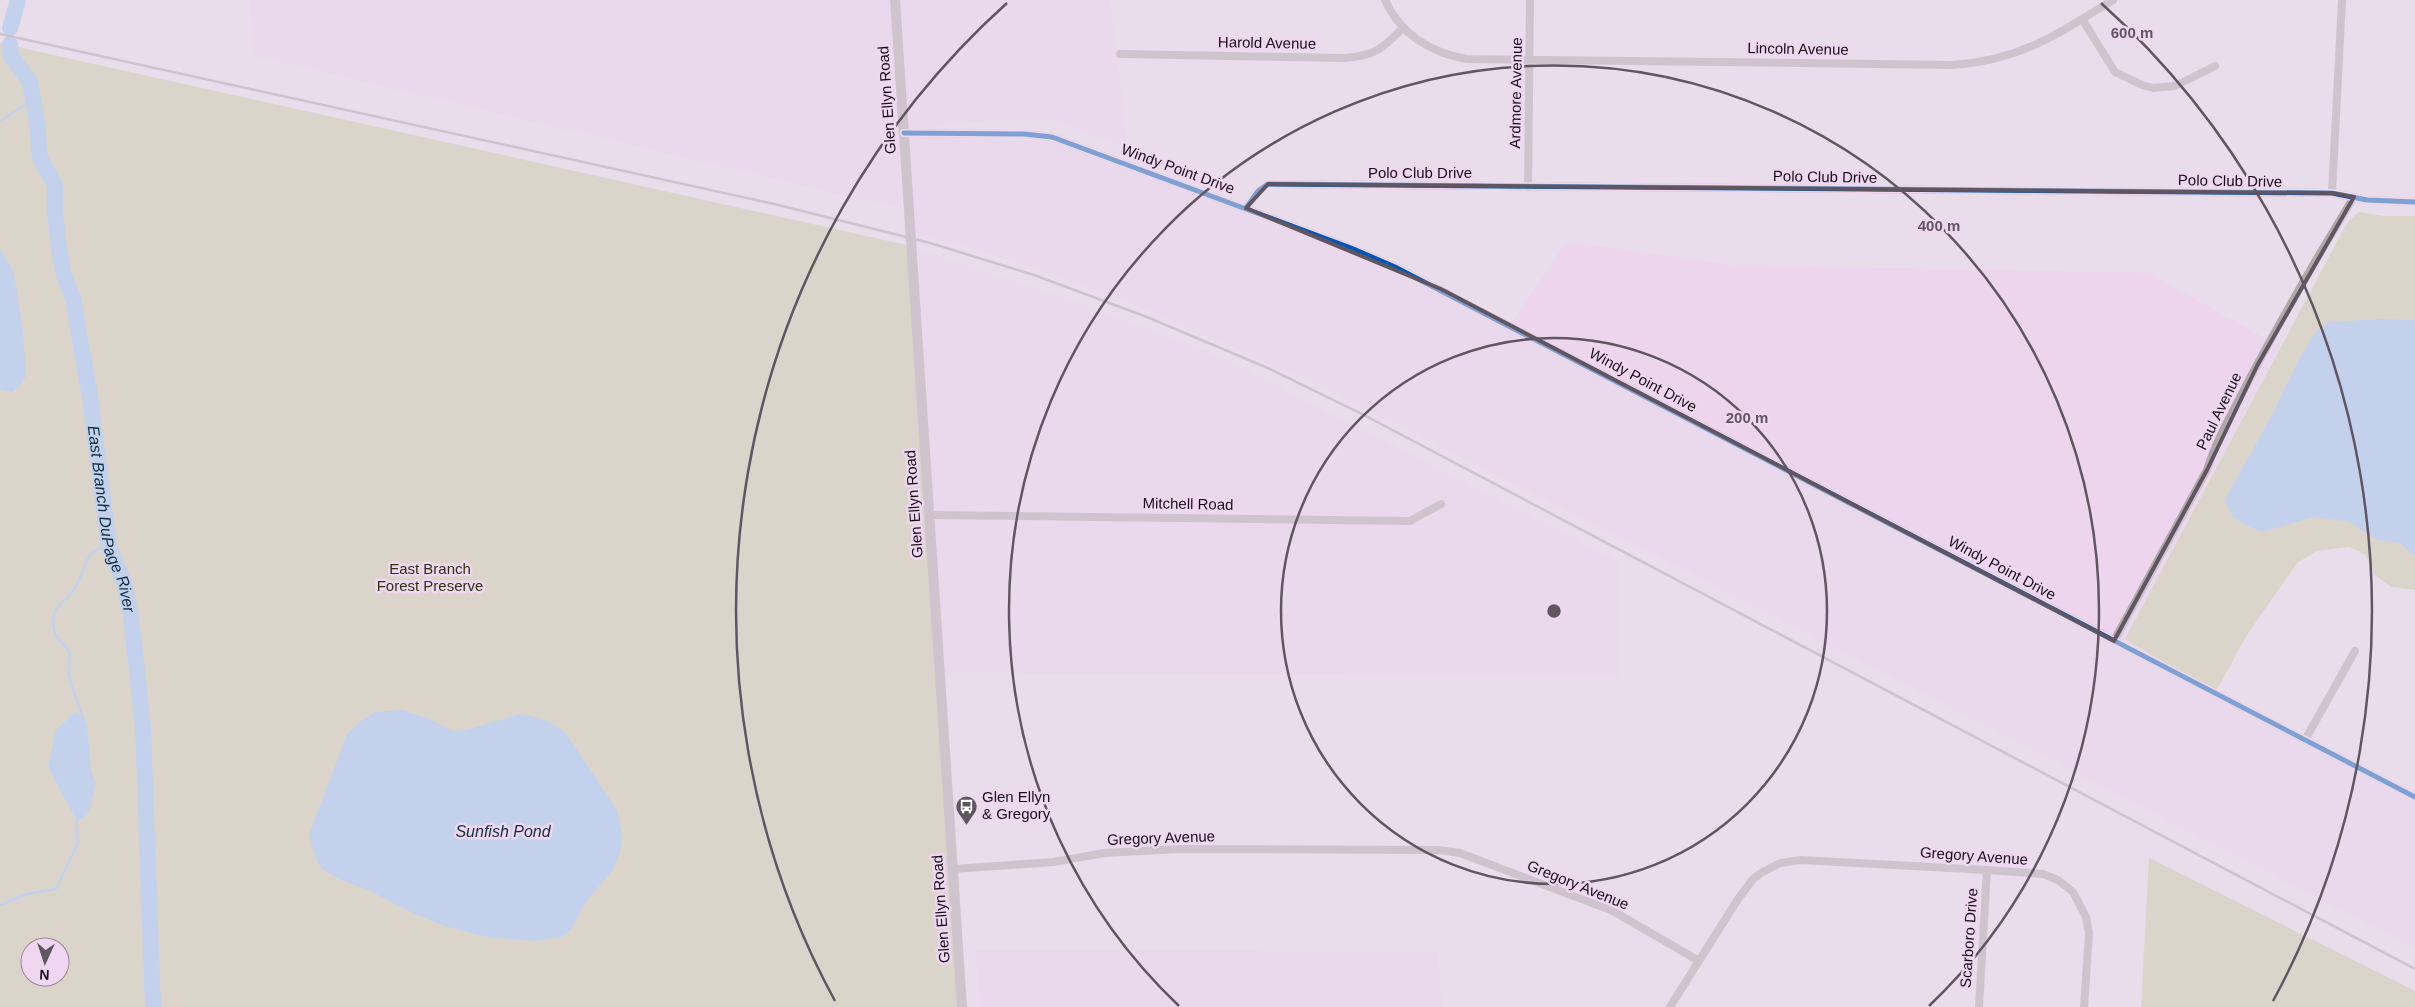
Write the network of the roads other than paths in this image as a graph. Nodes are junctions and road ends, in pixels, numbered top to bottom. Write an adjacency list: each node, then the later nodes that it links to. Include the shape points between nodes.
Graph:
1 (895, 0): 11 (street, Glen Ellyn Road)
2 (1385, 0): 7 (street)
3 (1530, 0): 9 (street, Ardmore Avenue)
4 (2113, 0): 6 (street, Lincoln Avenue)
5 (2342, 0): 13 (street)
6 (2082, 19): 9 (street, Lincoln Avenue, via 2024,51 1965,64); 10 (street, via 2116,72 2142,85 2153,88 2175,86)
7 (1403, 28): 8 (street, Harold Avenue, via 1385,46 1367,56 1346,58); 9 (street, Lincoln Avenue, via 1450,56)
8 (1120, 54)
9 (1530, 60): 12 (street, Ardmore Avenue)
10 (2215, 66)
11 (904, 132): 16 (street, Windy Point Drive, via 1052,137); 18 (street, Glen Ellyn Road)
12 (1528, 187): 13 (street, Polo Club Drive); 16 (street, Polo Club Drive, via 1268,184 1258,191)
13 (2332, 193): 14 (street, Polo Club Drive)
14 (2354, 197): 15 (street, Polo Club Drive); 19 (street, Paul Avenue, via 2260,360 2213,450 2206,470)
15 (2415, 202)
16 (1246, 208): 19 (street, Windy Point Drive, via 1351,248 1441,288)
17 (1441, 504): 18 (street, Mitchell Road, via 1410,521)
18 (930, 515): 23 (street, Glen Ellyn Road)
19 (2114, 641): 21 (street, Windy Point Drive)
20 (2355, 651): 21 (street)
21 (2305, 740): 22 (street, Windy Point Drive)
22 (2415, 796)
23 (953, 869): 25 (street, Gregory Avenue, via 1054,862 1104,853 1179,849 1439,850 1460,853 1613,911); 26 (street, Glen Ellyn Road)
24 (1987, 870): 25 (street, Gregory Avenue, via 1828,860 1780,863 1761,873 1746,888); 28 (street, Scarboro Drive); 29 (street, Gregory Avenue, via 2043,874 2065,885 2079,900 2089,933)
25 (1699, 961): 27 (street)
26 (962, 1007)
27 (1670, 1007)
28 (1979, 1007)
29 (2084, 1007)

